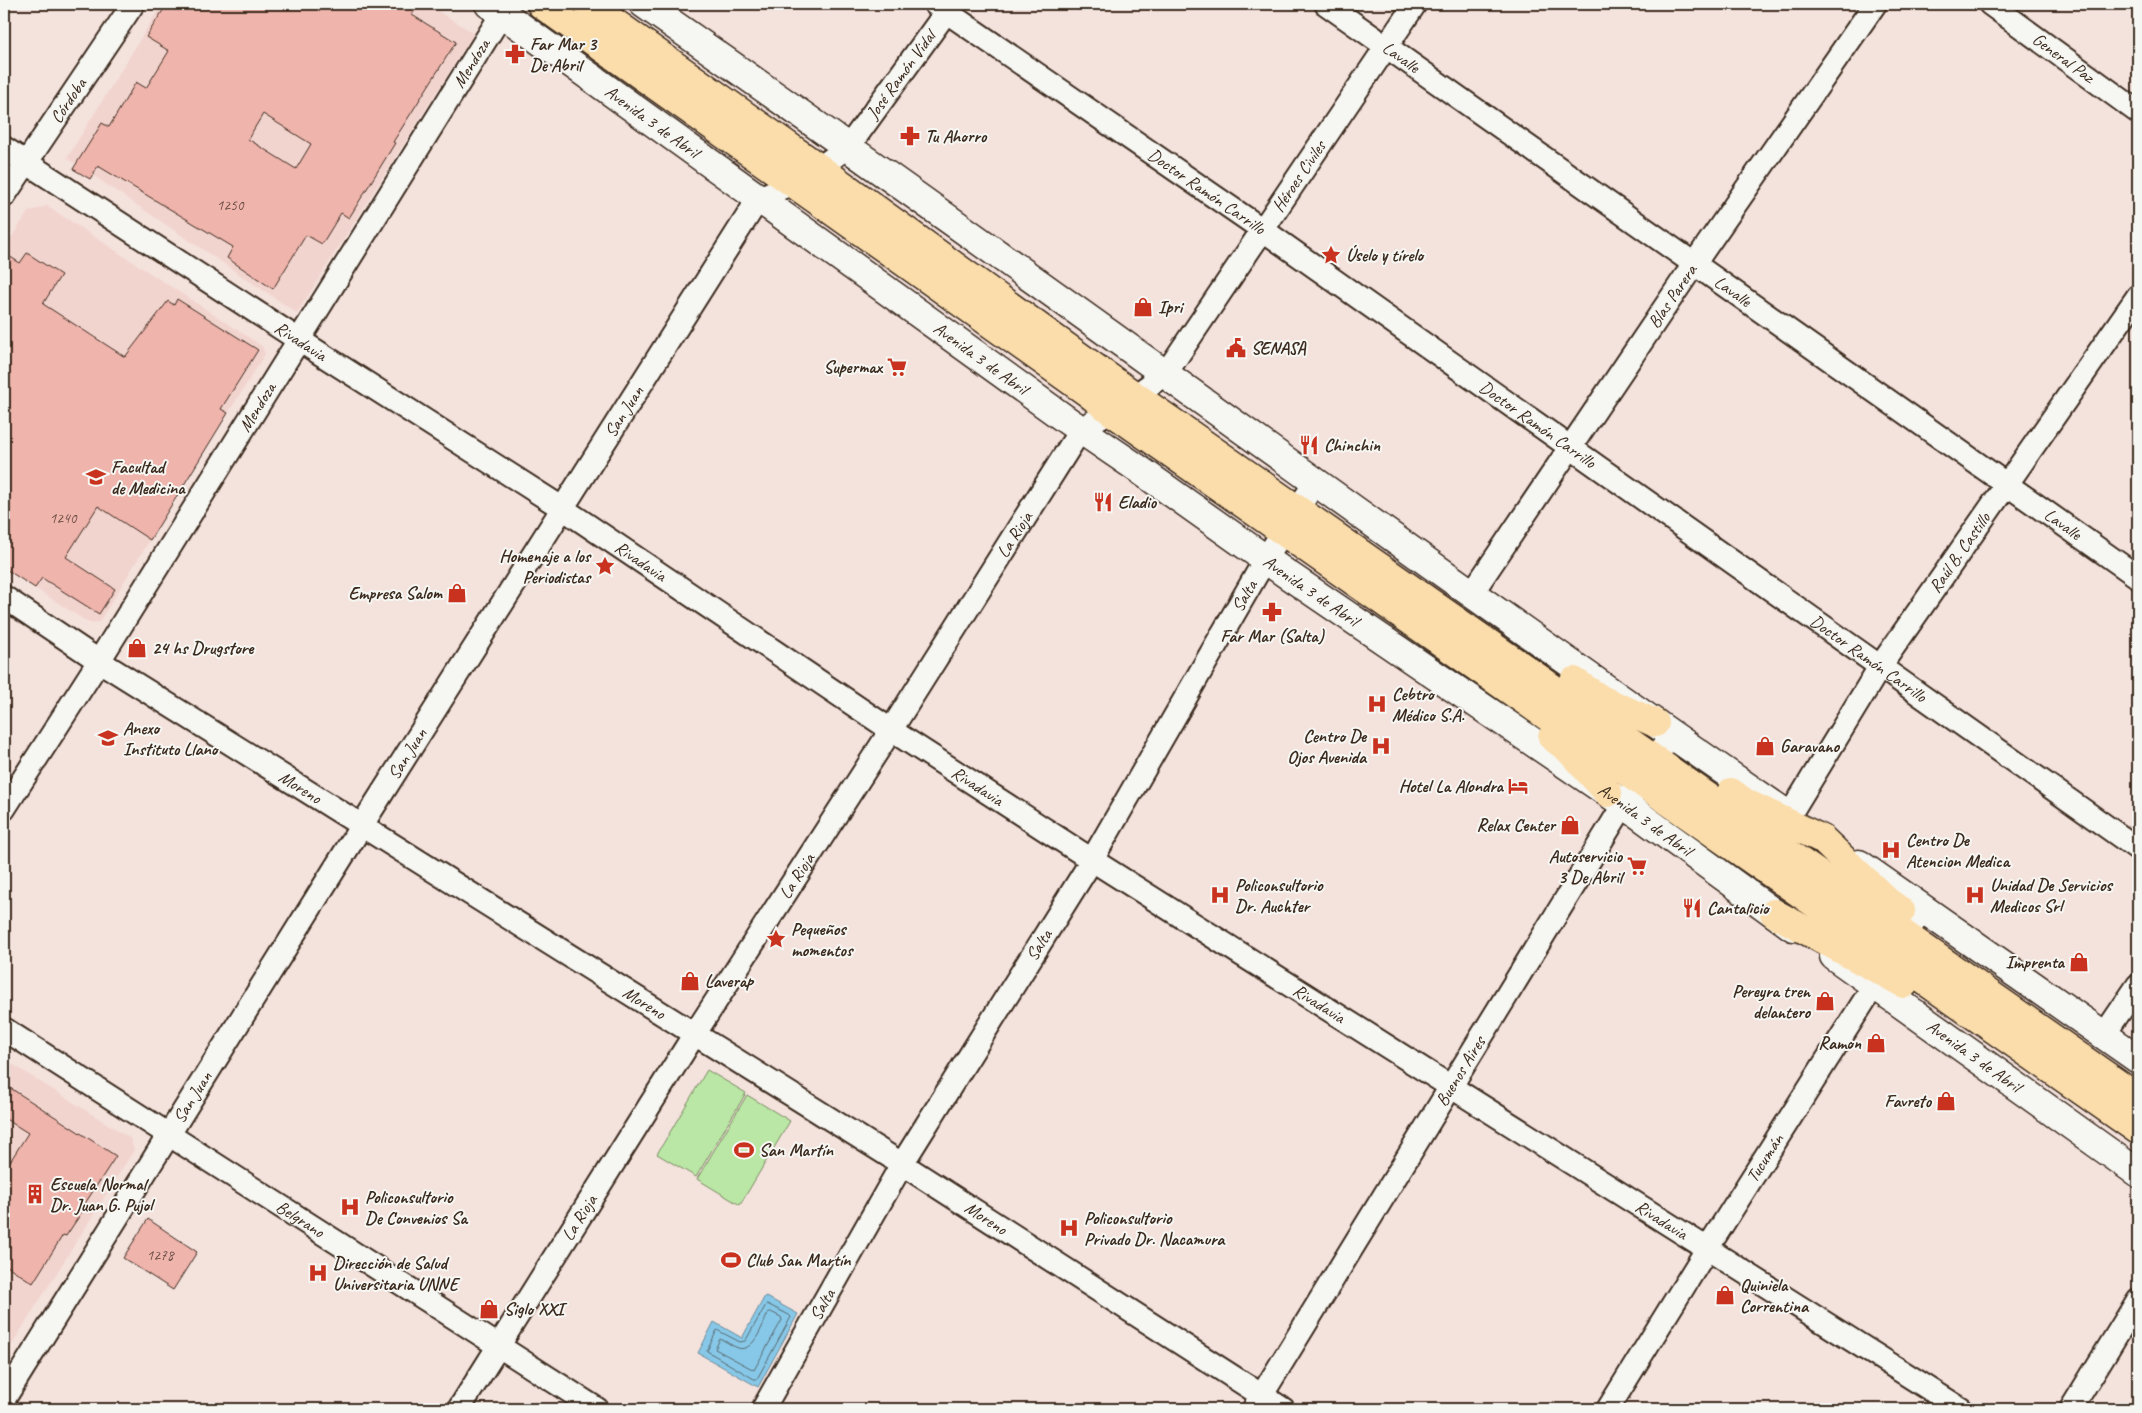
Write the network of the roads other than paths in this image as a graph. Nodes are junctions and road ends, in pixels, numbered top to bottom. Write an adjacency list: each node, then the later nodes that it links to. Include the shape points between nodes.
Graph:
1 (133, 4): 15 (street, Córdoba)
2 (541, 4): 17 (highway, Avenida 3 de Abril)
3 (588, 4): 16 (highway, Avenida 3 de Abril)
4 (644, 4): 13 (main road, Avenida 3 de Abril)
5 (1326, 4): 11 (street, Lavalle)
6 (1415, 4): 11 (street, Héroes Civiles)
7 (1875, 4): 21 (street, Blas Parera)
8 (1990, 4): 12 (street, General Paz)
9 (944, 6): 13 (street, José Ramón Vidal); 20 (street, Doctor Ramón Carrillo)
10 (500, 7): 19 (main road, Avenida 3 de Abril); 23 (street, Mendoza)
11 (1386, 47): 20 (street, Héroes Civiles); 21 (street, Lavalle)
12 (2138, 112)
13 (849, 146): 16 (street); 24 (main road, Avenida 3 de Abril)
14 (4, 148): 15 (street, Rivadavia)
15 (26, 162): 18 (street, Córdoba); 23 (street, Rivadavia)
16 (819, 168): 17 (street); 25 (highway, Avenida 3 de Abril)
17 (793, 183): 19 (street); 26 (highway, Avenida 3 de Abril)
18 (4, 196)
19 (759, 198): 27 (main road, Avenida 3 de Abril); 31 (street, San Juan)
20 (1263, 230): 24 (street, Héroes Civiles); 28 (street, Doctor Ramón Carrillo)
21 (1694, 264): 28 (street, Blas Parera); 30 (street, Lavalle)
22 (2138, 296): 30 (street, Raúl B. Castillo)
23 (299, 340): 31 (street, Rivadavia); 38 (street, Mendoza)
24 (1166, 373): 25 (street, La Rioja); 29 (main road, Avenida 3 de Abril)
25 (1136, 395): 26 (street, La Rioja); 32 (highway, Avenida 3 de Abril)
26 (1111, 411): 27 (street, La Rioja); 32 (highway, Avenida 3 de Abril)
27 (1081, 429): 33 (main road, Avenida 3 de Abril); 40 (street, La Rioja)
28 (1569, 447): 36 (street, Blas Parera); 39 (street, Doctor Ramón Carrillo)
29 (1316, 481): 32 (street, Salta); 36 (main road, Avenida 3 de Abril)
30 (2007, 485): 34 (street, Lavalle); 39 (street, Raúl B. Castillo)
31 (562, 508): 40 (street, Rivadavia); 45 (street, San Juan)
32 (1291, 520): 33 (street, Salta); 35 (highway, Avenida 3 de Abril, via 1304,546)
33 (1266, 558): 42 (main road, Avenida 3 de Abril); 48 (street, Salta)
34 (2138, 577)
35 (1386, 588): 41 (highway, Avenida 3 de Abril); 41 (highway, via 1513,641 1601,699); 42 (highway, via 1476,678 1570,750)
36 (1472, 593): 41 (main road, Avenida 3 de Abril)
37 (4, 597): 38 (street, Moreno)
38 (99, 661): 43 (street, Mendoza); 45 (street, Moreno)
39 (1881, 665): 44 (street, Raúl B. Castillo); 47 (street, Doctor Ramón Carrillo)
40 (891, 730): 48 (street, Rivadavia); 54 (street, La Rioja)
41 (1657, 748): 42 (street, Buenos Aires); 44 (main road, Avenida 3 de Abril); 46 (highway, via 1746,802); 50 (highway, Avenida 3 de Abril); 51 (highway, Avenida 3 de Abril)
42 (1616, 798): 49 (main road, Avenida 3 de Abril); 57 (street, Buenos Aires)
43 (4, 809)
44 (1789, 816): 46 (main road, Avenida 3 de Abril)
45 (362, 826): 54 (street, Moreno); 60 (street, San Juan)
46 (1822, 839): 50 (highway, via 1886,901)
47 (2138, 849)
48 (1092, 860): 57 (street, Rivadavia); 61 (street, Salta)
49 (1774, 913): 51 (highway)
50 (1915, 921): 51 (street, Tucumán); 55 (main road, Avenida 3 de Abril); 58 (highway)
51 (1883, 971): 59 (highway, via 2081,1090); 62 (main road, Avenida 3 de Abril); 63 (street, Tucumán)
52 (2138, 985): 55 (street)
53 (4, 1029): 60 (street, Belgrano)
54 (694, 1035): 61 (street, Moreno); 65 (street, La Rioja)
55 (2104, 1035): 56 (main road, Avenida 3 de Abril)
56 (2138, 1060)
57 (1451, 1088): 63 (street, Rivadavia); 67 (street, Buenos Aires)
58 (2138, 1098)
59 (2138, 1130)
60 (168, 1134): 65 (street, Belgrano); 66 (street, San Juan)
61 (902, 1164): 67 (street, Moreno); 70 (street, Salta)
62 (2138, 1172)
63 (1706, 1248): 72 (street, Tucumán); 73 (street, Rivadavia)
64 (2138, 1300): 74 (street)
65 (499, 1345): 68 (street, La Rioja); 69 (street, Belgrano)
66 (4, 1399)
67 (1258, 1403): 71 (street, Moreno)
68 (459, 1409)
69 (598, 1409)
70 (763, 1409)
71 (1283, 1409)
72 (1608, 1409)
73 (1961, 1409)
74 (2071, 1409)

